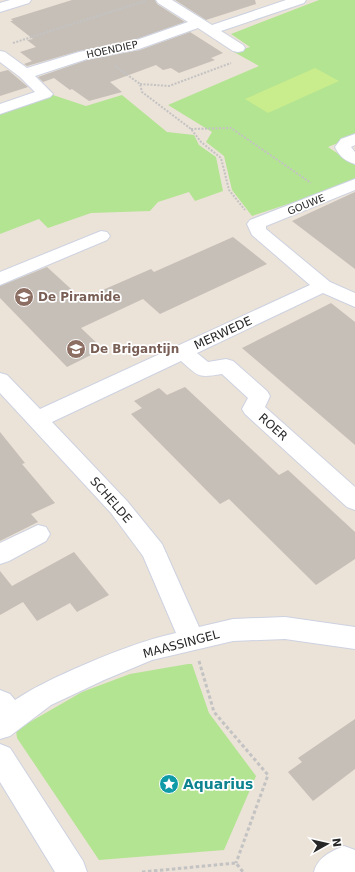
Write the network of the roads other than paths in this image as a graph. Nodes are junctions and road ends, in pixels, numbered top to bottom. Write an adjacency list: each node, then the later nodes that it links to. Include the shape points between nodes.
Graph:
1 (24, 0): 4 (street)
2 (163, 0): 5 (street)
3 (299, 0): 5 (street, HOENDIEP)
4 (0, 8)
5 (205, 26): 6 (street); 8 (street, HOENDIEP, via 134,46 84,55)
6 (238, 48)
7 (3, 50): 8 (street)
8 (25, 74): 9 (street, via 45,94)
9 (0, 109)
10 (355, 138): 11 (street, via 343,147 346,153)
11 (355, 159)
12 (355, 184): 15 (street, GOUWE, via 256,224 258,231)
13 (101, 236): 14 (street)
14 (0, 279)
15 (323, 286): 16 (street); 17 (street, MERWEDE)
16 (355, 301)
17 (184, 352): 19 (street, MERWEDE); 20 (street, ROER, via 204,370 226,366 258,396 253,409)
18 (0, 380): 19 (street, SCHELDE)
19 (36, 420): 24 (street, SCHELDE, via 119,507 153,552)
20 (355, 501)
21 (38, 534): 22 (street)
22 (0, 554)
23 (355, 638): 24 (street, MAASSINGEL, via 285,628 232,630)
24 (192, 640): 25 (street, MAASSINGEL, via 149,650 95,672)
25 (4, 716)
26 (0, 757): 27 (street)
27 (72, 872)

